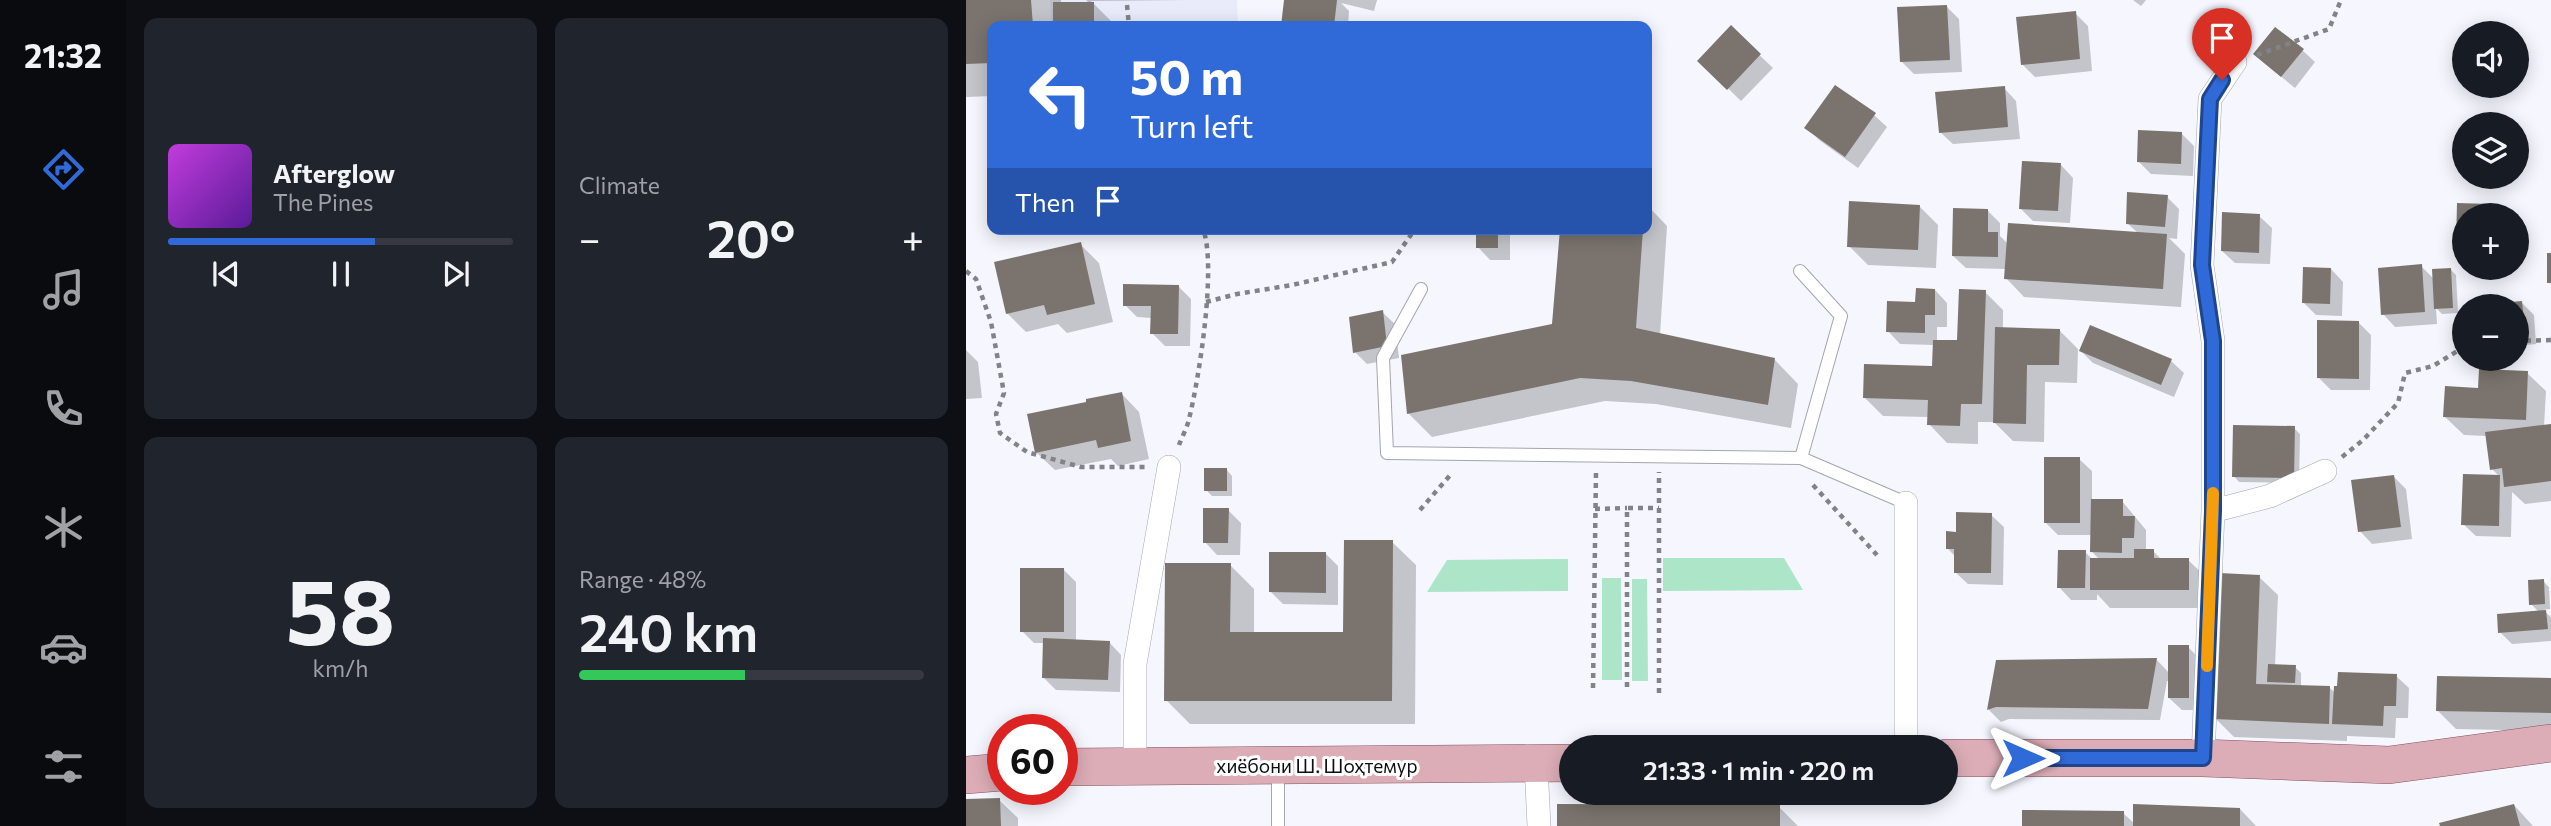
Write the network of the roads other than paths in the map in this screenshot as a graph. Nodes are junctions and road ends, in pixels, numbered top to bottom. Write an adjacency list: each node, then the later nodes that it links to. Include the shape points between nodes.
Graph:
1 (2235, 62): 8 (street, via 2210,99 2202,265 2213,341)
2 (1801, 271): 4 (lane, via 1842,316)
3 (1421, 289): 4 (lane, via 1383,358 1387,453)
4 (1801, 458): 7 (lane)
5 (1170, 467): 14 (street, via 1135,664)
6 (2325, 471): 8 (street, via 2270,496)
7 (1906, 503): 9 (street)
8 (2213, 511): 12 (street)
9 (1906, 735)
10 (2551, 743): 12 (main road, via 2389,765)
11 (1958, 758): 12 (main road)
12 (2203, 758)
13 (1554, 763): 15 (main road, хиёбони Ш. Шоҳтемур); 20 (street)
14 (1135, 765): 15 (main road, хиёбони Ш. Шоҳтемур); 16 (main road, хиёбони Ш. Шоҳтемур)
15 (1278, 766): 19 (lane)
16 (1078, 767)
17 (987, 773): 18 (main road)
18 (966, 775)
19 (1278, 826)
20 (1539, 826)

